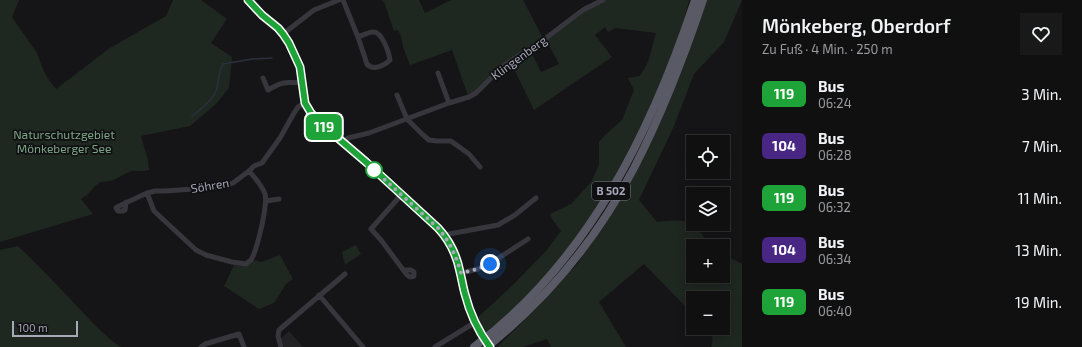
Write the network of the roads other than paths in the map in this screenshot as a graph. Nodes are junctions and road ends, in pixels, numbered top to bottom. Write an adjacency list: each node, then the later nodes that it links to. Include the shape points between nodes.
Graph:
1 (248, 0): 7 (street)
2 (339, 0): 7 (street, via 314,10)
3 (343, 0): 8 (street)
4 (604, 0): 14 (street, Klingenberg, via 583,10 506,64 476,93)
5 (695, 0): 37 (highway, B 502, via 650,118 602,207 581,238 539,288)
6 (703, 0): 38 (highway, B 502, via 658,119 634,169 608,213 555,283)
7 (283, 34): 11 (street, via 300,67)
8 (358, 37): 8 (street, via 367,64 373,68 386,65 390,60 389,55 378,32)
9 (438, 73): 14 (street)
10 (263, 78): 11 (street, via 268,90 286,82)
11 (302, 83): 13 (street)
12 (396, 95): 15 (street)
13 (305, 103): 16 (street, via 318,121); 18 (street, Söhren, via 298,107 262,163)
14 (449, 103): 15 (street, Klingenberg)
15 (407, 119): 16 (street, Klingenberg); 17 (street, via 429,140 451,141 469,154)
16 (342, 142): 20 (street)
17 (480, 167)
18 (249, 171): 19 (street, Söhren, via 233,183 222,187); 23 (street, via 262,186)
19 (147, 193): 23 (street, via 154,211 196,250 206,255 246,264 251,259 262,226); 24 (street, Söhren)
20 (402, 195): 25 (street); 27 (street, via 371,229)
21 (536, 198): 25 (street, via 498,225)
22 (279, 199): 23 (street)
23 (266, 201)
24 (126, 202)
25 (445, 236): 28 (street)
26 (528, 239): 28 (street, via 494,262)
27 (404, 270)
28 (461, 273): 31 (street)
29 (345, 274): 30 (street)
30 (319, 295): 34 (street, via 279,330); 35 (street)
31 (474, 323): 36 (street); 38 (street, bridge)
32 (201, 347): 33 (street, via 239,334)
33 (244, 347)
34 (281, 347)
35 (363, 347)
36 (435, 347)
37 (474, 347)
38 (489, 347)

